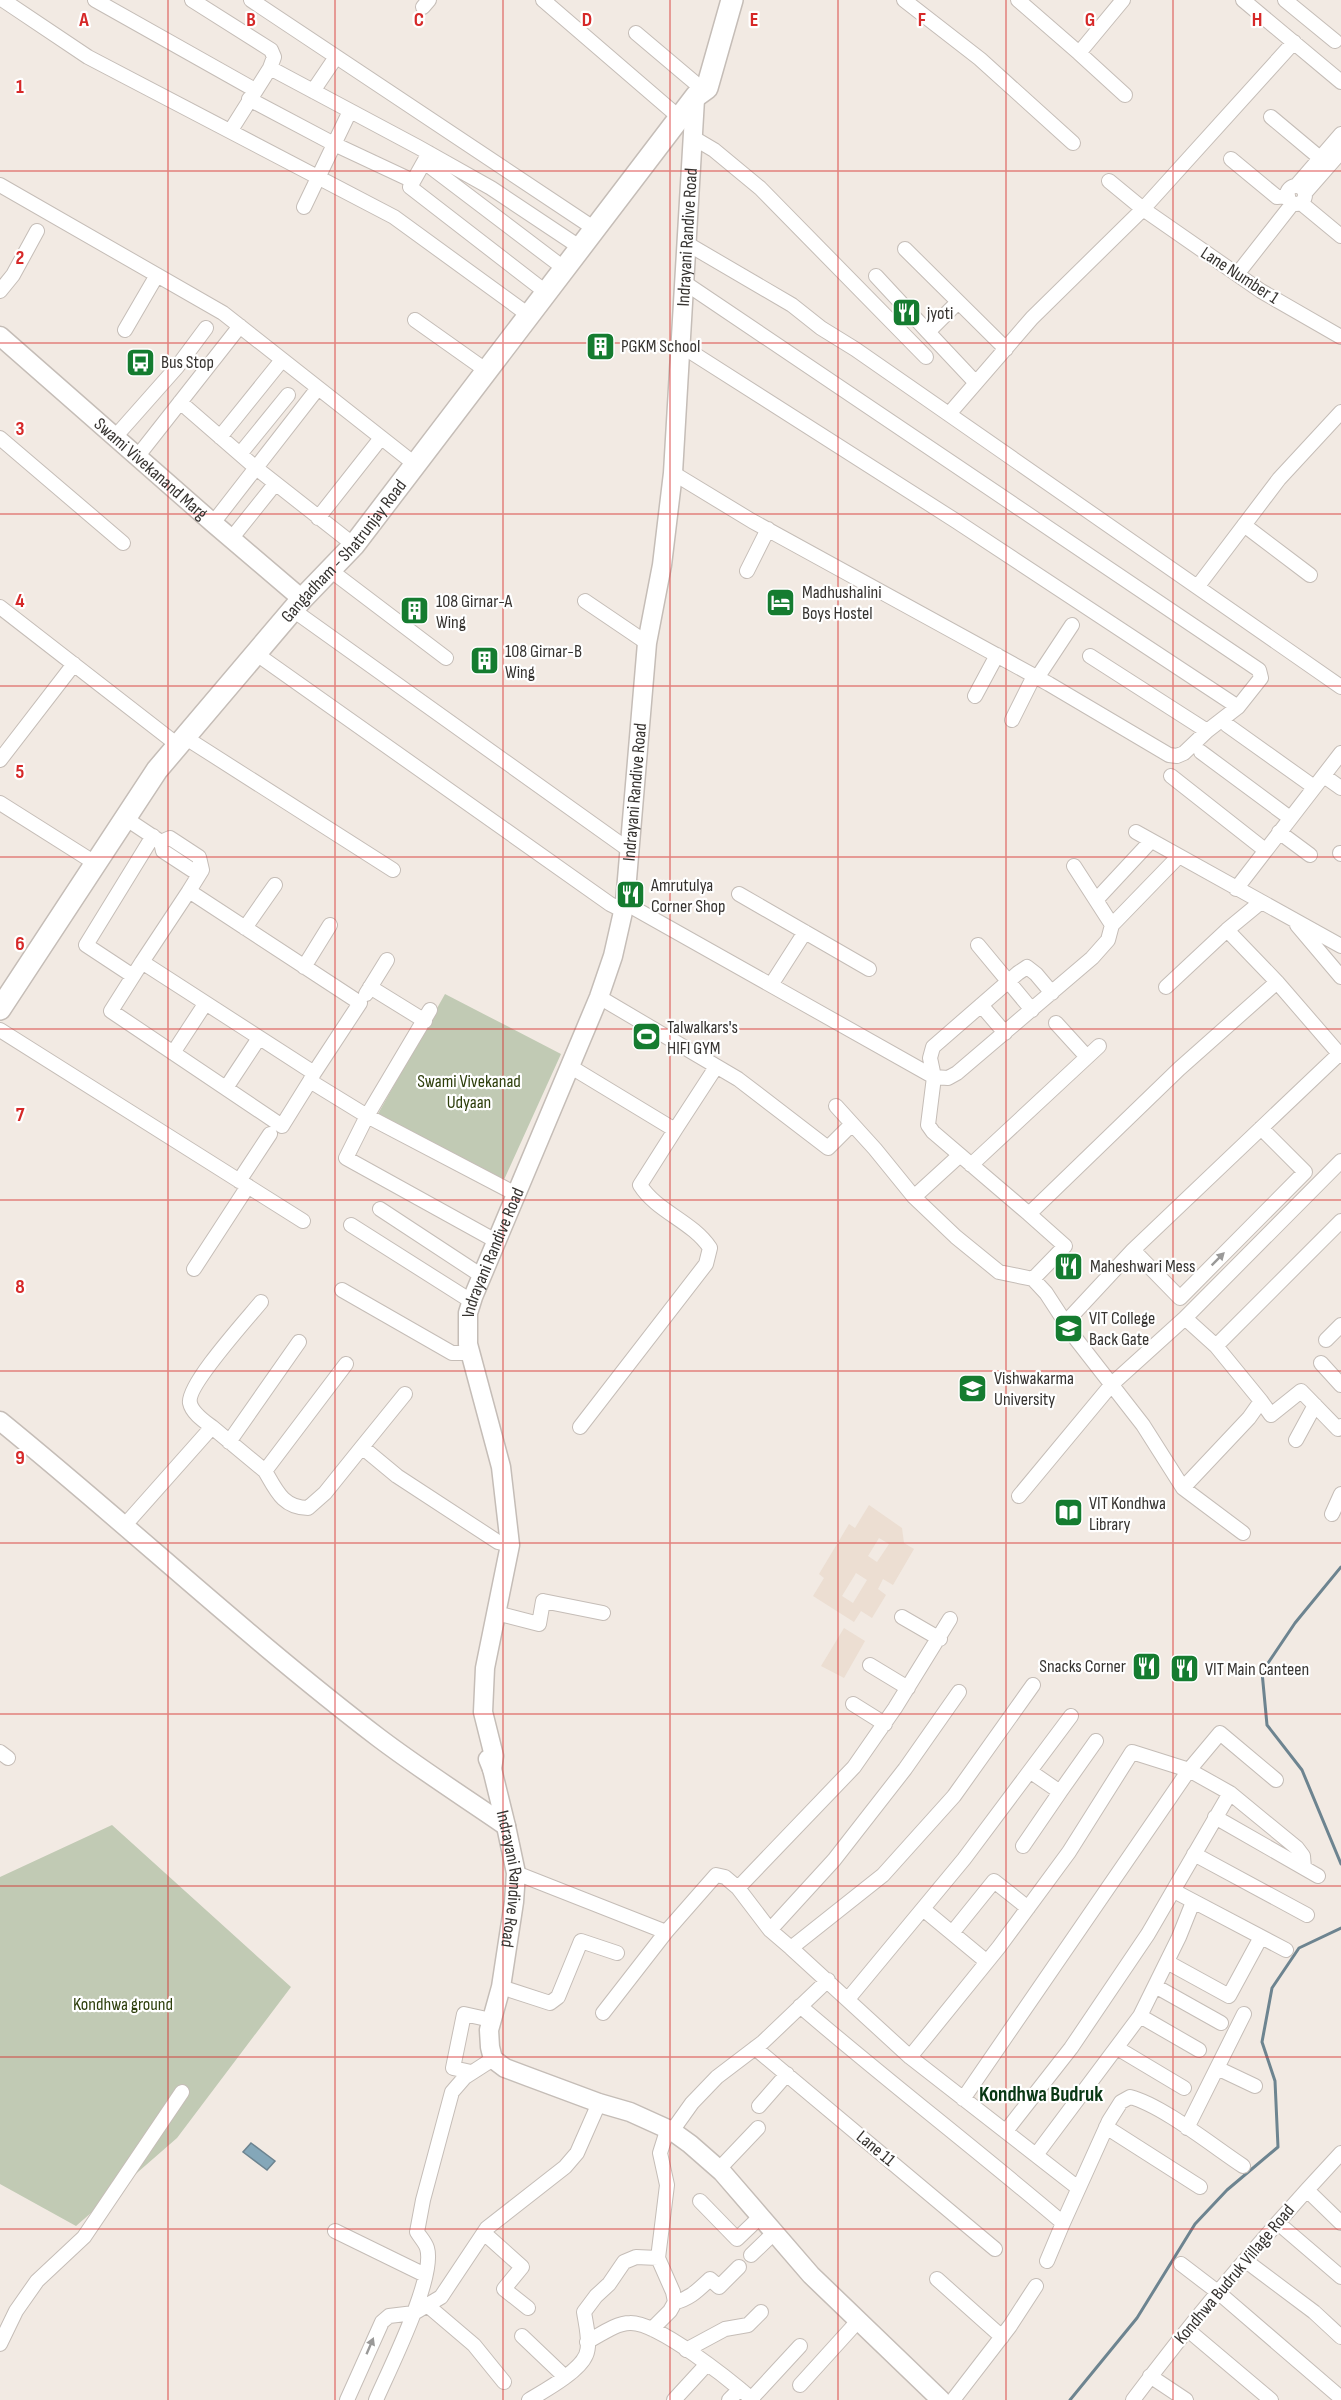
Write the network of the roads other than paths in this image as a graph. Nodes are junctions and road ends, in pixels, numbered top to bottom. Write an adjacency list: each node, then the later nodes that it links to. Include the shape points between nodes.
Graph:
1 (3, 0): 27 (street, via 88,57)
2 (95, 0): 22 (street)
3 (192, 0): 18 (street, via 271,50 274,57)
4 (251, 0): 17 (street)
5 (543, 0): 26 (street)
6 (718, 0): 21 (main road, Gangadham - Shatrunjay Road)
7 (732, 0): 21 (main road, Gangadham - Shatrunjay Road, via 707,88)
8 (904, 0): 30 (street, via 980,59)
9 (1018, 0): 16 (street)
10 (1124, 0): 16 (street)
11 (1243, 0): 15 (street)
12 (1285, 0): 14 (street)
13 (636, 33): 21 (street)
14 (1335, 41)
15 (1294, 42): 19 (street); 42 (street)
16 (1079, 53): 23 (street)
17 (336, 57): 20 (street); 44 (street)
18 (270, 68): 20 (street); 22 (street)
19 (1341, 82)
20 (313, 91): 24 (street)
21 (695, 92): 26 (main road, Gangadham - Shatrunjay Road); 29 (street, Indrayani Randive Road)
22 (252, 95): 27 (street); 31 (street)
23 (1125, 95)
24 (350, 111): 31 (street); 33 (street)
25 (1271, 117): 34 (street)
26 (680, 118): 44 (main road, Gangadham - Shatrunjay Road)
27 (231, 130): 36 (street)
28 (1341, 134): 34 (street)
29 (692, 137): 47 (street, Indrayani Randive Road); 68 (street, via 760,188)
30 (1073, 143)
31 (334, 144): 36 (street); 37 (street)
32 (1341, 152): 40 (street)
33 (426, 157): 37 (street); 48 (street, via 491,188); 51 (street)
34 (1320, 158): 40 (street)
35 (1231, 159): 40 (street, via 1277,197)
36 (318, 177): 41 (street); 58 (street, via 394,217)
37 (413, 181): 56 (street, via 410,187)
38 (1109, 181): 42 (street, Lane Number 1)
39 (0, 185): 52 (street)
40 (1298, 196): 43 (street); 46 (street); 50 (street)
41 (304, 207)
42 (1143, 209): 64 (street, Lane Number 1, via 1261,291); 67 (street, via 1032,318)
43 (1341, 225)
44 (595, 230): 48 (main road, Gangadham - Shatrunjay Road)
45 (37, 231): 55 (street)
46 (1341, 237)
47 (686, 243): 54 (street, Indrayani Randive Road); 75 (street, via 792,305)
48 (581, 248): 51 (main road, Gangadham - Shatrunjay Road)
49 (905, 249): 57 (street)
50 (1242, 267)
51 (565, 269): 56 (main road, Gangadham - Shatrunjay Road)
52 (157, 275): 60 (street); 62 (street)
53 (876, 276): 63 (street)
54 (685, 283): 66 (street, Indrayani Randive Road); 111 (street, via 1260,670 1261,678)
55 (0, 291)
56 (547, 293): 58 (main road, Gangadham - Shatrunjay Road)
57 (957, 303): 63 (street); 67 (street)
58 (530, 316): 70 (main road, Gangadham - Shatrunjay Road)
59 (415, 320): 70 (street)
60 (240, 326): 69 (street); 74 (street)
61 (206, 328): 77 (street)
62 (124, 330)
63 (928, 332): 71 (street)
64 (1341, 337)
65 (3, 344): 77 (street, Swami Vivekanand Marg)
66 (680, 345): 85 (street, Indrayani Randive Road); 111 (street)
67 (1006, 349): 71 (street)
68 (926, 357)
69 (282, 360): 72 (street); 78 (street)
70 (487, 371): 83 (main road, Gangadham - Shatrunjay Road)
71 (976, 383): 75 (street)
72 (318, 388): 80 (street); 84 (street)
73 (288, 395): 81 (street)
74 (180, 402): 78 (street); 82 (street)
75 (949, 414): 97 (street)
76 (1339, 418): 89 (street, via 1279,479)
77 (115, 437): 82 (street, Swami Vivekanand Marg)
78 (220, 437): 81 (street)
79 (0, 438): 92 (street)
80 (381, 438): 83 (street); 87 (street)
81 (240, 454): 84 (street)
82 (137, 457): 88 (street, Swami Vivekanand Marg)
83 (416, 465): 93 (main road, Gangadham - Shatrunjay Road)
84 (256, 468): 86 (street); 88 (street)
85 (673, 473): 90 (street); 102 (street, Indrayani Randive Road, via 662,565)
86 (275, 484): 87 (street); 91 (street)
87 (318, 518): 93 (street)
88 (213, 523): 91 (street, Swami Vivekanand Marg)
89 (1244, 525): 96 (street); 97 (street)
90 (768, 530): 95 (street); 104 (street)
91 (231, 539): 99 (street, Swami Vivekanand Marg)
92 (123, 543)
93 (354, 545): 94 (main road, Gangadham - Shatrunjay Road)
94 (330, 570): 99 (main road, Gangadham - Shatrunjay Road); 106 (street)
95 (747, 571)
96 (1310, 575)
97 (1198, 586): 109 (street)
98 (585, 601): 102 (street)
99 (298, 605): 103 (main road, Gangadham - Shatrunjay Road); 129 (street)
100 (2, 613): 107 (street)
101 (1072, 626): 108 (street)
102 (647, 643): 129 (street, Indrayani Randive Road)
103 (255, 653): 115 (main road, Gangadham - Shatrunjay Road); 142 (street, via 610,904 616,907)
104 (997, 656): 108 (street); 110 (street)
105 (1090, 656): 114 (street)
106 (446, 658)
107 (74, 664): 115 (street); 118 (street)
108 (1035, 677): 112 (street); 114 (street, via 1168,755 1184,753)
109 (1341, 687)
110 (975, 696)
111 (1238, 707): 114 (street)
112 (1012, 720)
113 (1227, 725): 120 (street)
114 (1207, 731)
115 (182, 742): 123 (main road, Gangadham - Shatrunjay Road); 135 (street)
116 (1201, 752): 124 (street)
117 (1341, 753): 120 (street)
118 (0, 760)
119 (1171, 776): 130 (street)
120 (1319, 781): 121 (street); 124 (street)
121 (1341, 788)
122 (0, 802): 133 (street)
123 (125, 818): 127 (street); 133 (main road, Gangadham - Shatrunjay Road)
124 (1290, 818): 126 (street)
125 (1136, 832): 128 (street)
126 (1279, 832): 130 (street); 131 (street)
127 (157, 839): 138 (street, via 170,838 199,857 202,870); 155 (street, via 86,945)
128 (1151, 841): 132 (street); 140 (street)
129 (628, 850): 142 (street, Indrayani Randive Road)
130 (1265, 850): 137 (street)
131 (1310, 855)
132 (1178, 857): 137 (street); 145 (street)
133 (95, 862): 167 (main road, Gangadham - Shatrunjay Road)
134 (1074, 866): 140 (street)
135 (393, 870)
136 (276, 885): 146 (street)
137 (1236, 889): 141 (street)
138 (189, 891): 146 (street); 152 (street)
139 (739, 894): 148 (street)
140 (1097, 899): 145 (street)
141 (1261, 902): 143 (street); 147 (street)
142 (625, 903): 159 (street); 163 (street, Indrayani Randive Road)
143 (1291, 919): 150 (street); 156 (street)
144 (330, 925): 153 (street)
145 (1112, 925): 162 (street, via 1108,940)
146 (245, 928): 153 (street)
147 (1227, 930): 158 (street); 161 (street)
148 (805, 932): 154 (street); 159 (street)
149 (978, 945): 157 (street)
150 (1341, 946)
151 (387, 960): 160 (street)
152 (141, 962): 155 (street); 164 (street)
153 (304, 967): 165 (street)
154 (869, 969)
155 (133, 976): 174 (street, via 111,1011)
156 (1341, 977)
157 (1009, 981): 162 (street, via 1027,967); 166 (street); 168 (street)
158 (1277, 982): 175 (street); 195 (street, via 1179,1069)
159 (771, 985): 180 (street)
160 (370, 987): 165 (street); 183 (street, via 428,1016)
161 (1166, 987)
162 (1052, 993): 168 (street)
163 (599, 997): 177 (street, Indrayani Randive Road); 178 (street)
164 (206, 1004): 172 (street); 174 (street)
165 (360, 1004): 179 (street)
166 (981, 1005): 171 (street); 180 (street, via 933,1047 930,1058)
167 (0, 1009)
168 (1032, 1010): 171 (street)
169 (1056, 1023): 176 (street)
170 (0, 1030): 191 (street)
171 (1005, 1033): 180 (street, via 957,1073 948,1078)
172 (259, 1038): 179 (street); 181 (street)
173 (1099, 1046): 176 (street)
174 (173, 1053): 181 (street)
175 (1340, 1055): 185 (street)
176 (1087, 1057): 190 (street)
177 (571, 1067): 186 (street); 192 (street, Indrayani Randive Road)
178 (716, 1067): 184 (street, via 738,1079 828,1148); 186 (street)
179 (312, 1077): 181 (street, via 282,1126); 183 (street)
180 (934, 1077): 188 (street, via 928,1125)
181 (226, 1088)
182 (836, 1106): 184 (street)
183 (367, 1116): 192 (street); 199 (street, via 346,1158)
184 (852, 1124): 193 (street)
185 (1261, 1128): 200 (street); 200 (street, one-way to 185, via 1180,1298 1305,1172)
186 (675, 1130): 222 (street, via 640,1185 647,1197 702,1237 710,1248 706,1264)
187 (270, 1134): 191 (street)
188 (960, 1155): 190 (street); 193 (street)
189 (1341, 1161): 207 (street)
190 (971, 1165): 195 (street)
191 (243, 1184): 196 (street); 201 (street)
192 (516, 1194): 199 (street, Indrayani Randive Road)
193 (914, 1197): 203 (street, via 999,1272)
194 (380, 1209): 202 (street)
195 (1029, 1214): 203 (street, via 1065,1246)
196 (303, 1221)
197 (1341, 1221): 212 (street)
198 (351, 1225): 205 (street)
199 (496, 1241): 202 (street, Indrayani Randive Road)
200 (1133, 1250): 208 (street)
201 (194, 1269)
202 (482, 1276): 205 (street, Indrayani Randive Road)
203 (1033, 1279): 208 (street)
204 (342, 1290): 213 (street, via 452,1353)
205 (471, 1301): 213 (street, Indrayani Randive Road, via 467,1330)
206 (261, 1302): 224 (street, via 191,1393 191,1407)
207 (1185, 1318): 212 (street); 216 (street)
208 (1066, 1322): 216 (street)
209 (1341, 1325): 210 (street)
210 (1326, 1340)
211 (299, 1342): 226 (street)
212 (1216, 1346): 219 (street)
213 (471, 1353): 235 (street, Indrayani Randive Road, via 501,1467)
214 (346, 1364): 228 (street)
215 (1321, 1364): 217 (street)
216 (1112, 1384): 229 (street); 231 (street)
217 (1341, 1385)
218 (405, 1394): 227 (street)
219 (1261, 1401): 220 (street, via 1271,1415 1301,1391); 229 (street)
220 (1315, 1405): 223 (street, via 1338,1429); 225 (street)
221 (1, 1424): 233 (street)
222 (580, 1426)
223 (1341, 1426)
224 (212, 1427): 226 (street); 233 (street)
225 (1296, 1440)
226 (230, 1442): 228 (street)
227 (362, 1447): 228 (street, via 308,1509 285,1502); 235 (street, via 397,1476)
228 (265, 1471)
229 (1183, 1488): 234 (street)
230 (1341, 1494): 232 (street)
231 (1019, 1496)
232 (1332, 1514)
233 (125, 1525): 256 (street, via 250,1634 381,1739)
234 (1243, 1533)
235 (505, 1538): 236 (street, Indrayani Randive Road); 249 (street, Indrayani Randive Road, via 488,1588 472,1691 476,1722)
236 (496, 1613): 237 (street, via 539,1624 543,1601); 249 (street, Indrayani Randive Road, via 484,1668 483,1712 494,1756)
237 (603, 1613)
238 (902, 1617): 240 (street)
239 (950, 1619): 240 (street)
240 (940, 1639): 243 (street)
241 (870, 1665): 243 (street)
242 (1033, 1685): 272 (street, via 954,1796 883,1875)
243 (908, 1688): 247 (street)
244 (959, 1692): 268 (street, via 834,1860)
245 (853, 1704): 247 (street)
246 (1071, 1716): 251 (street)
247 (885, 1724): 262 (street, via 854,1767)
248 (1096, 1741): 253 (street)
249 (492, 1769): 256 (street, Indrayani Randive Road)
250 (1189, 1770): 252 (street, via 1220,1733); 254 (street); 265 (street, via 1132,1752 1069,1852); 298 (street)
251 (1031, 1772): 253 (street); 266 (street)
252 (1276, 1780)
253 (1060, 1792): 257 (street)
254 (1230, 1793): 255 (street); 259 (street, via 1298,1848)
255 (1215, 1817): 258 (street); 259 (street)
256 (506, 1826): 260 (street, Indrayani Randive Road)
257 (1023, 1846)
258 (1194, 1854): 263 (street); 267 (street)
259 (1304, 1868): 261 (street)
260 (516, 1873): 269 (street); 279 (street, Indrayani Randive Road)
261 (1318, 1876)
262 (738, 1888): 268 (street); 269 (street, via 716,1875)
263 (1174, 1891): 264 (street); 305 (street, via 1071,2048)
264 (1193, 1902): 271 (street); 276 (street)
265 (1028, 1908): 270 (street, via 994,1881); 275 (street)
266 (923, 1909): 270 (street); 280 (street)
267 (1307, 1915)
268 (771, 1930): 272 (street)
269 (666, 1932): 282 (street)
270 (952, 1934): 275 (street)
271 (1261, 1937): 273 (street); 276 (street, via 1229,1996)
272 (791, 1948): 277 (street)
273 (1286, 1950)
274 (616, 1953): 279 (street, via 581,1941 558,1997 550,2003)
275 (987, 1962): 290 (street)
276 (1167, 1962): 278 (street)
277 (828, 1980): 280 (street); 281 (street)
278 (1155, 1986): 284 (street); 286 (street)
279 (501, 1988): 285 (street, Indrayani Randive Road)
280 (848, 1999): 290 (street)
281 (800, 2006): 287 (street); 315 (street)
282 (603, 2013)
283 (1244, 2014): 292 (street)
284 (1140, 2016): 288 (street); 289 (street)
285 (491, 2020): 291 (street, Indrayani Randive Road); 293 (street, via 464,2014 453,2068)
286 (1221, 2023)
287 (755, 2048): 294 (street, Lane 11); 304 (street, via 707,2087)
288 (1117, 2048): 296 (street); 307 (street)
289 (1199, 2050)
290 (910, 2057): 298 (street)
291 (493, 2059): 293 (street); 299 (street, via 505,2068)
292 (1217, 2068): 295 (street); 303 (street)
293 (471, 2072): 328 (street, via 452,2092 423,2200 417,2232 427,2249)
294 (787, 2073): 300 (street); 321 (street, Lane 11)
295 (1255, 2086)
296 (1184, 2088)
297 (182, 2092): 345 (street, via 84,2237 38,2281 16,2311)
298 (963, 2099): 305 (street)
299 (599, 2103): 304 (street); 320 (street, via 577,2153 565,2167)
300 (759, 2106)
301 (758, 2127): 309 (street)
302 (1106, 2127): 303 (street, via 1121,2102 1130,2097); 310 (street); 311 (street)
303 (1187, 2128): 308 (street)
304 (672, 2131): 309 (street); 323 (street, via 665,2137 660,2152 667,2185)
305 (1006, 2131): 307 (street)
306 (1341, 2153): 312 (street, Kondhwa Budruk Village Road)
307 (1036, 2156): 311 (street)
308 (1243, 2166)
309 (720, 2169): 314 (street)
310 (1200, 2187)
311 (1078, 2188): 315 (street)
312 (1307, 2190): 316 (street, Kondhwa Budruk Village Road); 317 (street)
313 (700, 2201): 314 (street, via 737,2239)
314 (761, 2216): 319 (street)
315 (1063, 2223): 324 (street)
316 (1278, 2223): 325 (street, Kondhwa Budruk Village Road); 329 (street)
317 (1341, 2223)
318 (335, 2231): 328 (street)
319 (775, 2232): 322 (street); 338 (street)
320 (484, 2233): 334 (street, via 441,2297); 335 (street, via 522,2267 504,2289)
321 (995, 2250)
322 (751, 2255)
323 (658, 2258): 333 (street); 344 (street, via 624,2262 584,2312)
324 (1047, 2261)
325 (1246, 2261): 332 (street, Kondhwa Budruk Village Road); 343 (street)
326 (1181, 2264): 332 (street)
327 (739, 2267): 333 (street, via 719,2287 710,2279 693,2295)
328 (425, 2275): 337 (street)
329 (1341, 2277)
330 (937, 2279): 342 (street)
331 (1036, 2286): 342 (street)
332 (1219, 2293): 340 (street, Kondhwa Budruk Village Road); 354 (street)
333 (675, 2302): 339 (street)
334 (427, 2306): 337 (street); 351 (street, via 474,2345)
335 (528, 2308)
336 (761, 2312): 347 (street, via 748,2325 725,2329)
337 (414, 2313): 356 (street, one-way to 337, via 382,2322 389,2316); 357 (street)
338 (858, 2321): 352 (street); 361 (street)
339 (652, 2329): 344 (street, via 630,2323); 347 (street)
340 (1188, 2330): 350 (street, Kondhwa Budruk Village Road); 365 (street)
341 (522, 2337): 349 (street)
342 (1002, 2337): 362 (street)
343 (1341, 2337)
344 (587, 2342): 349 (street, via 581,2363)
345 (0, 2344)
346 (800, 2346): 355 (street)
347 (686, 2349): 348 (street)
348 (706, 2364): 353 (street); 359 (street)
349 (564, 2376): 358 (street)
350 (1150, 2376): 363 (street, Kondhwa Budruk Village Road); 364 (street)
351 (504, 2382)
352 (800, 2385)
353 (740, 2389): 355 (street); 360 (street)
354 (1338, 2390)
355 (752, 2399)
356 (346, 2400)
357 (376, 2400)
358 (529, 2400)
359 (674, 2400)
360 (729, 2400)
361 (940, 2400)
362 (953, 2400)
363 (1133, 2400)
364 (1186, 2400)
365 (1271, 2400)

